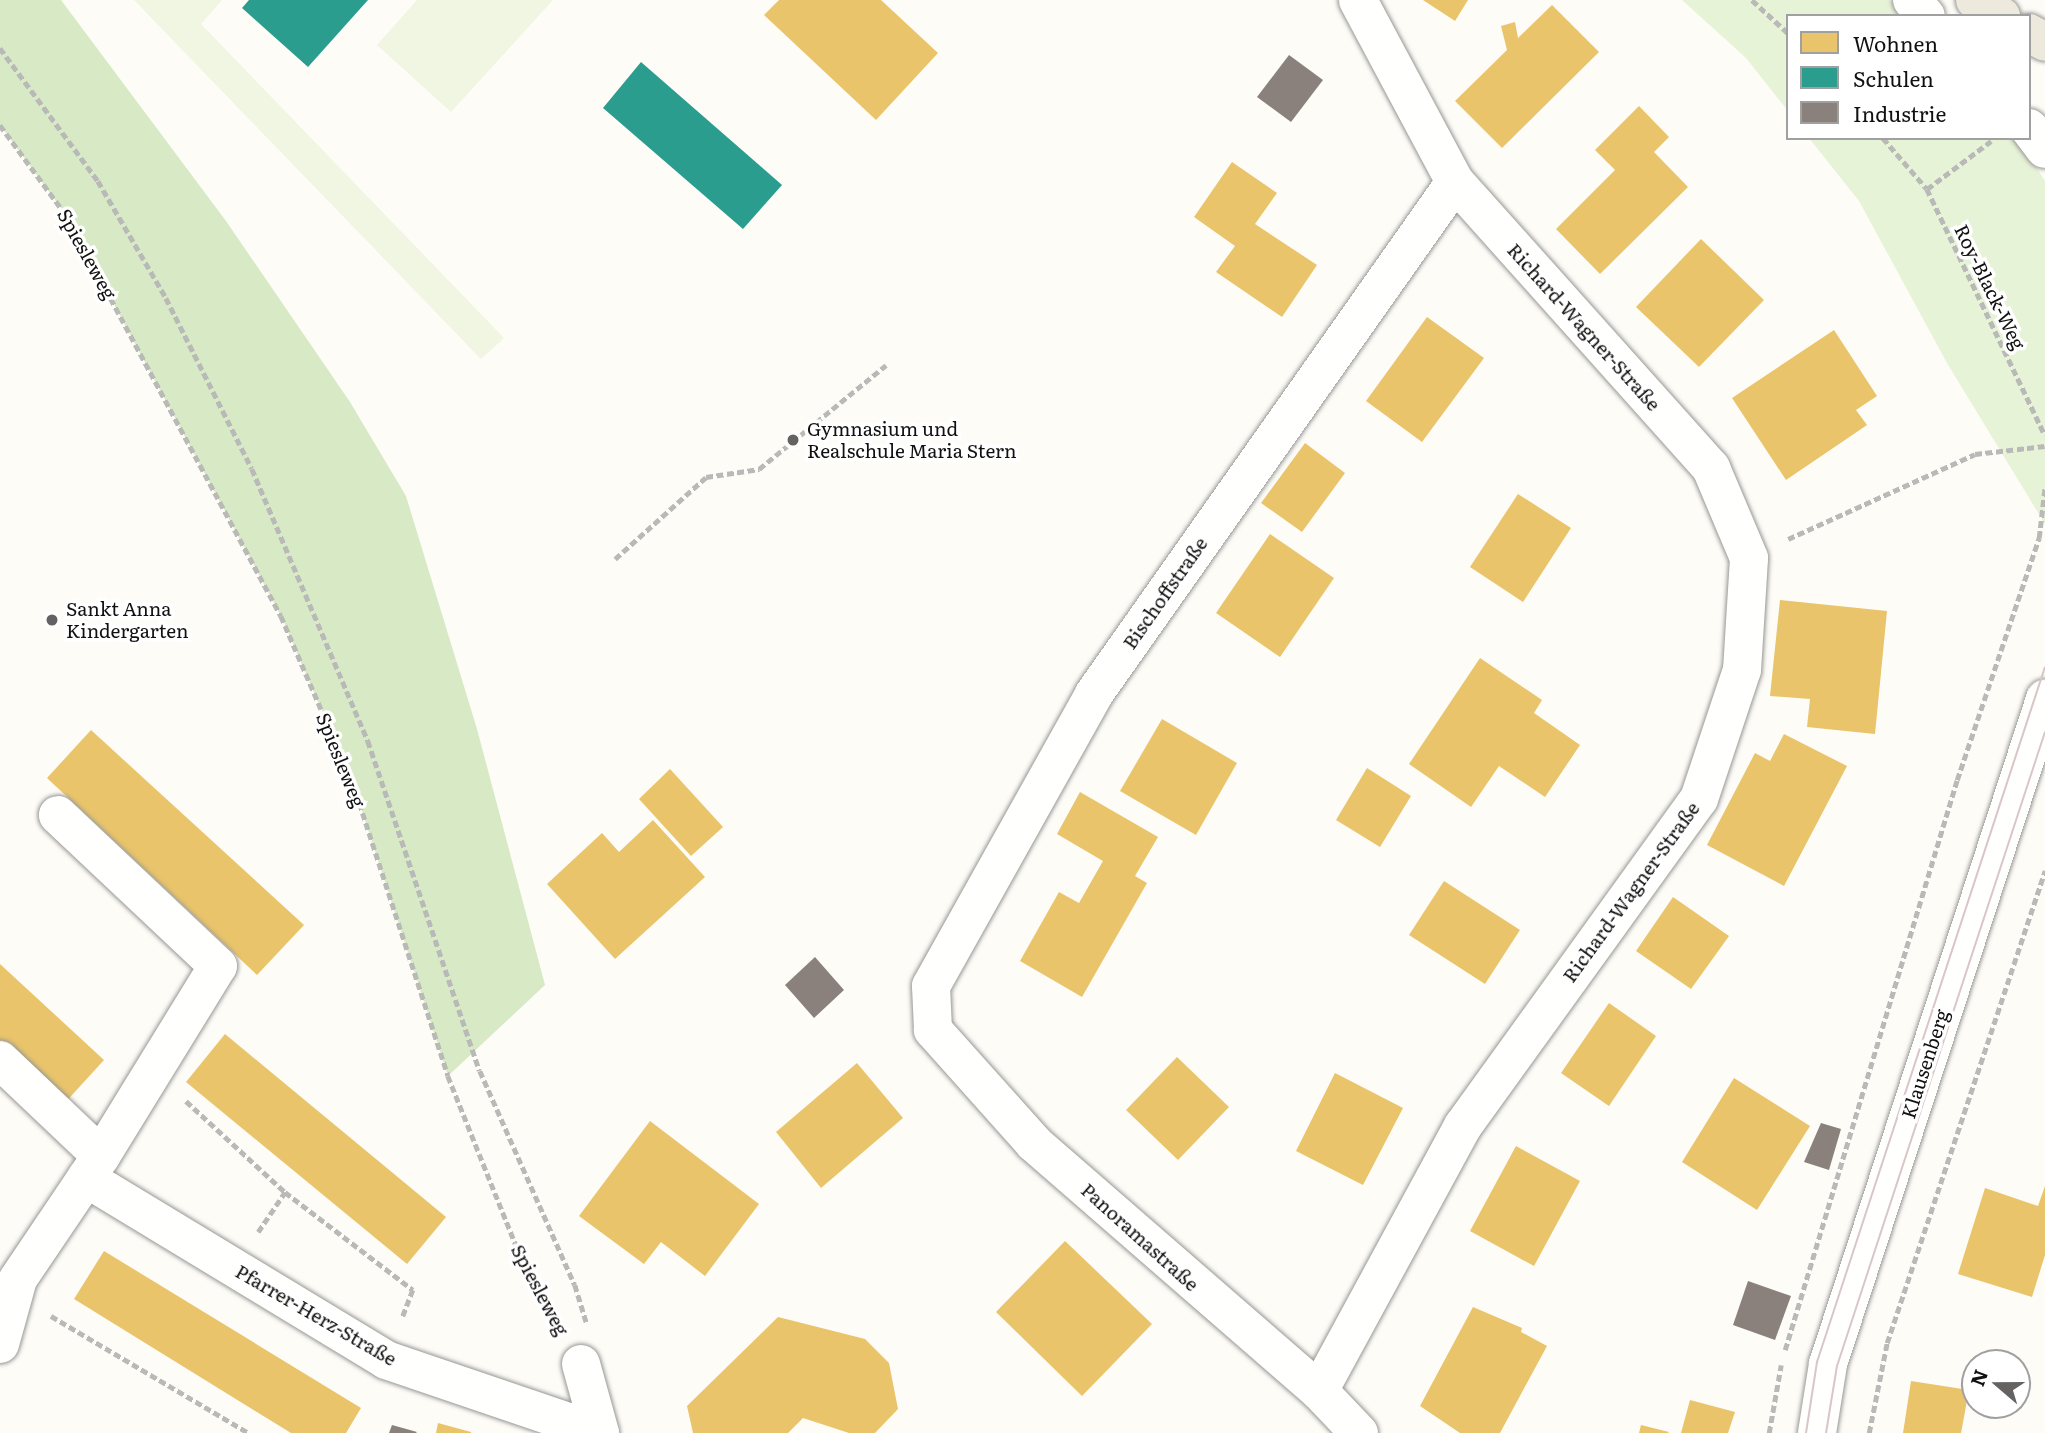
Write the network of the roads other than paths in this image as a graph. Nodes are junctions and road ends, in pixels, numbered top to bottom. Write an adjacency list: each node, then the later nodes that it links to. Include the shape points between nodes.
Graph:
1 (1358, 0): 8 (street, Richard-Wagner-Straße)
2 (1912, 0): 4 (street)
3 (1975, 0): 5 (main road)
4 (1924, 14)
5 (1998, 14)
6 (2031, 131): 7 (street)
7 (2045, 149)
8 (1455, 182): 11 (street, Bischoffstraße, via 1094,694 931,986); 16 (street, Richard-Wagner-Straße, via 1711,468 1749,558 1742,670 1699,799 1464,1126)
9 (2045, 699): 19 (street, Klausenberg, via 1828,1364)
10 (58, 815): 13 (street, via 218,966)
11 (933, 1030): 16 (street, Panoramastraße, via 1034,1143)
12 (0, 1060): 13 (street, Pfarrer-Herz-Straße)
13 (94, 1167): 14 (street, via 12,1293); 17 (street, Pfarrer-Herz-Straße, via 386,1360)
14 (0, 1344)
15 (581, 1364): 17 (street)
16 (1319, 1391): 18 (street, Panoramastraße)
17 (600, 1433)
18 (1359, 1433)
19 (1817, 1433)

